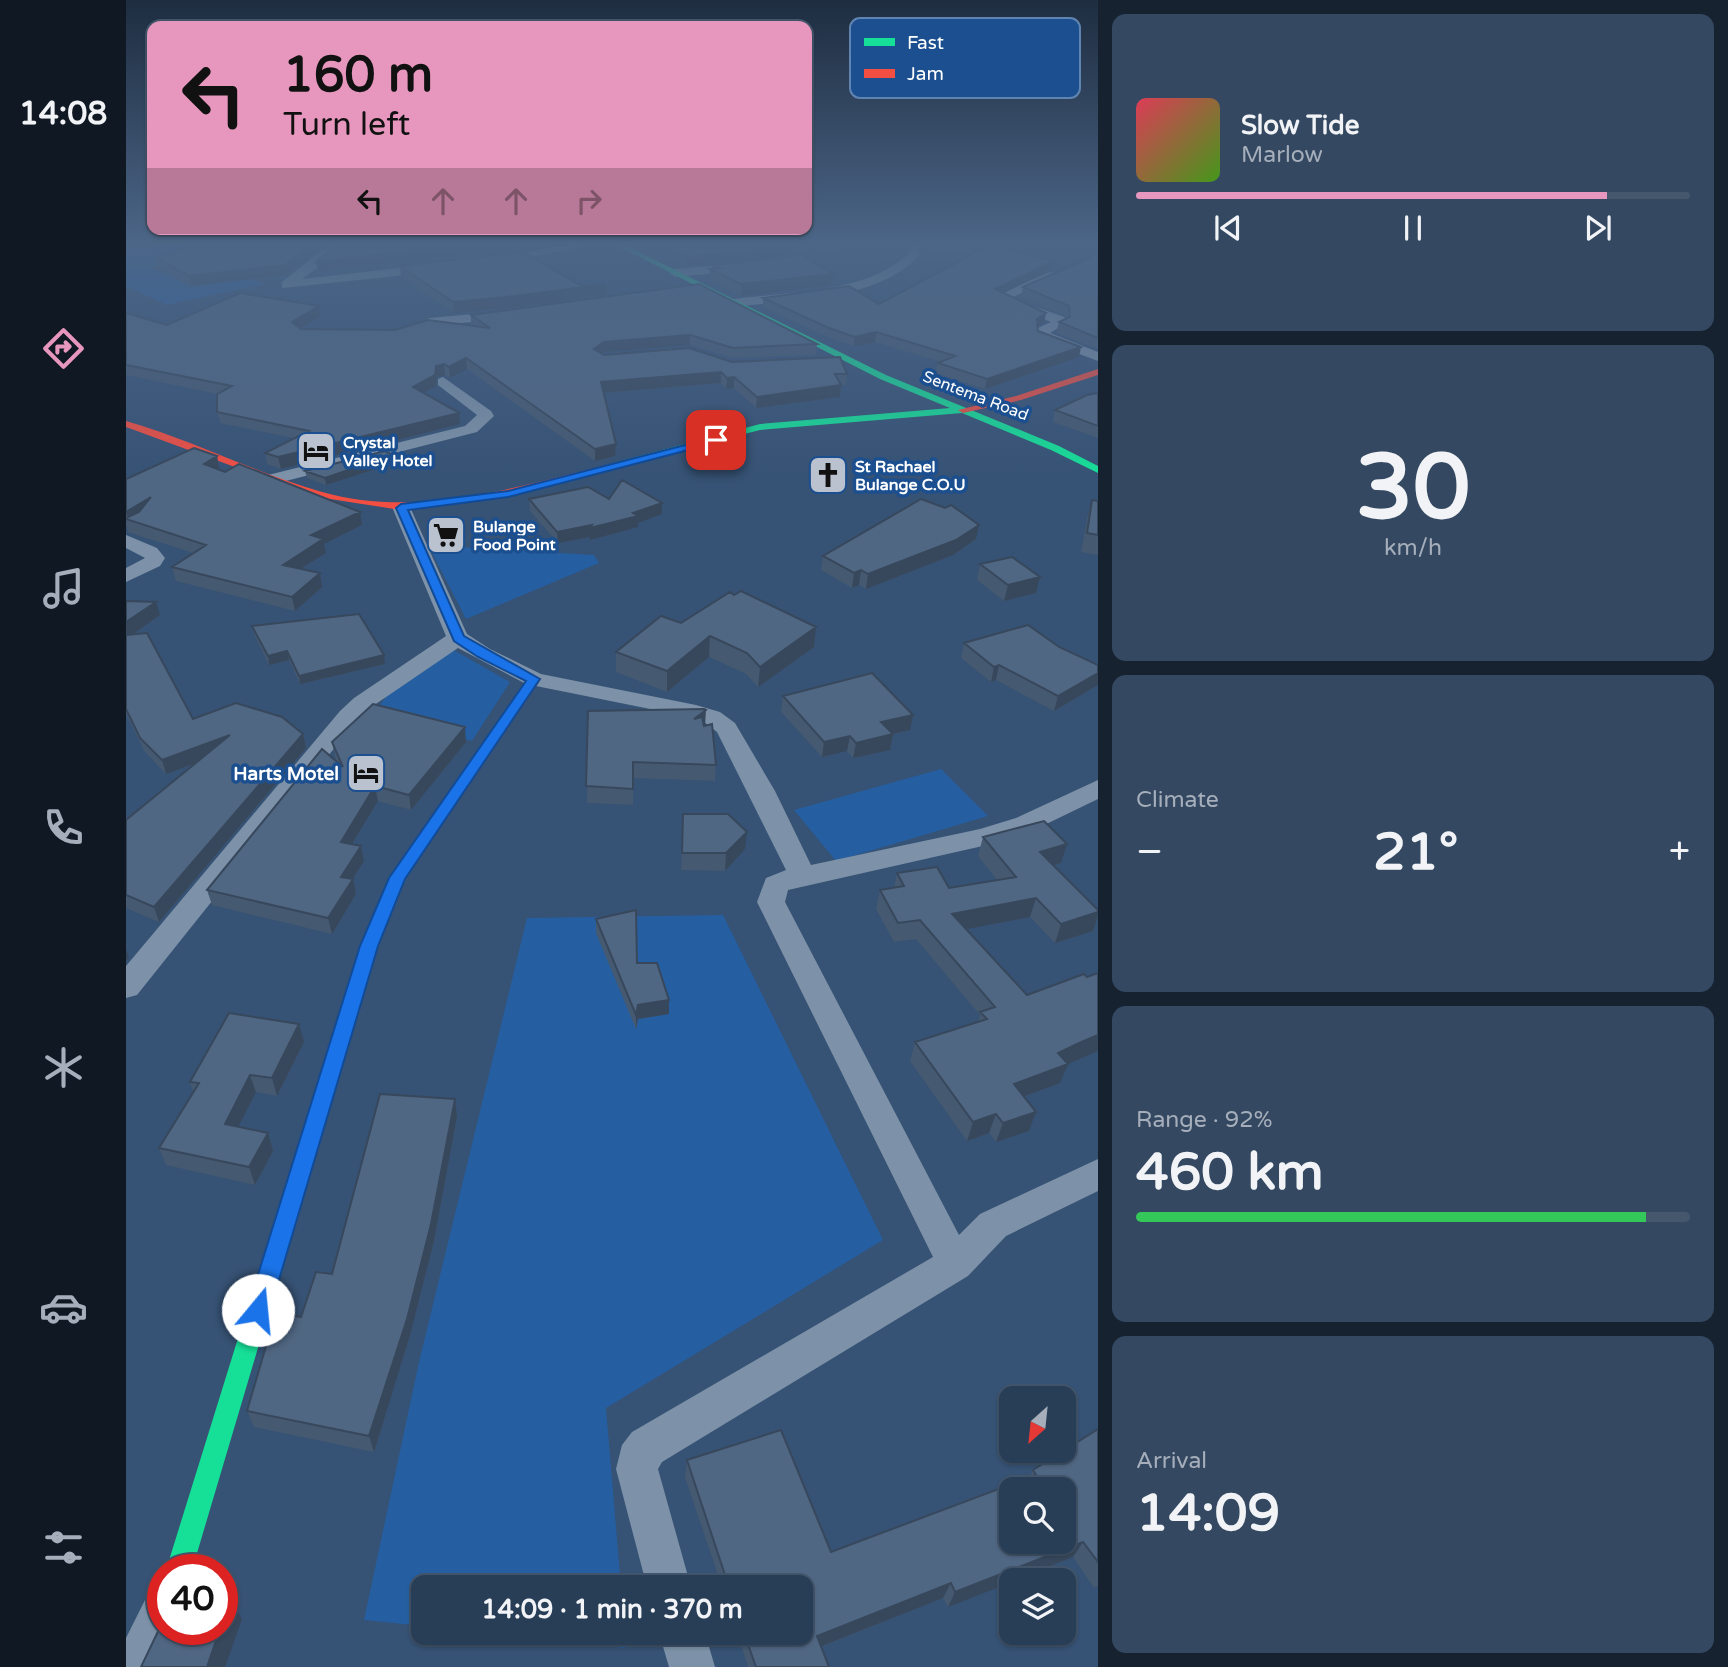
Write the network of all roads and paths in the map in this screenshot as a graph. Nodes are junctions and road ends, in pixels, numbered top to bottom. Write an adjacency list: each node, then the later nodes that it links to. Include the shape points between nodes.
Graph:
1 (443, 321): 4 (street)
2 (771, 321): 6 (street, Sentema Road)
3 (1058, 321): 5 (street, via 1042,335)
4 (396, 334)
5 (1098, 357)
6 (853, 361): 7 (street); 10 (street, Sentema Road)
7 (817, 363)
8 (1098, 373): 10 (street)
9 (443, 382): 15 (street, via 483,411 482,422 471,429)
10 (960, 411): 14 (street, Sentema Road, via 1029,434); 16 (street, via 760,427 540,487)
11 (126, 424): 12 (street)
12 (197, 450): 13 (street); 15 (street)
13 (173, 462)
14 (1098, 470)
15 (274, 479): 16 (street, via 340,500)
16 (401, 508): 19 (street)
17 (126, 541): 18 (street, via 155,558)
18 (126, 576)
19 (458, 638): 20 (street); 23 (street, via 348,716)
20 (534, 679): 22 (street, via 688,710 727,728); 26 (street, via 397,878 369,946)
21 (1098, 788): 22 (street, via 1033,823 903,856)
22 (802, 875): 25 (street, via 776,885 771,902)
23 (126, 987)
24 (1098, 1174): 25 (street, via 993,1225)
25 (955, 1264): 27 (street, via 647,1447 637,1460 637,1469)
26 (184, 1554)
27 (666, 1575)
28 (147, 1645): 30 (street)
29 (686, 1645): 31 (street)
30 (136, 1667)
31 (692, 1667)

